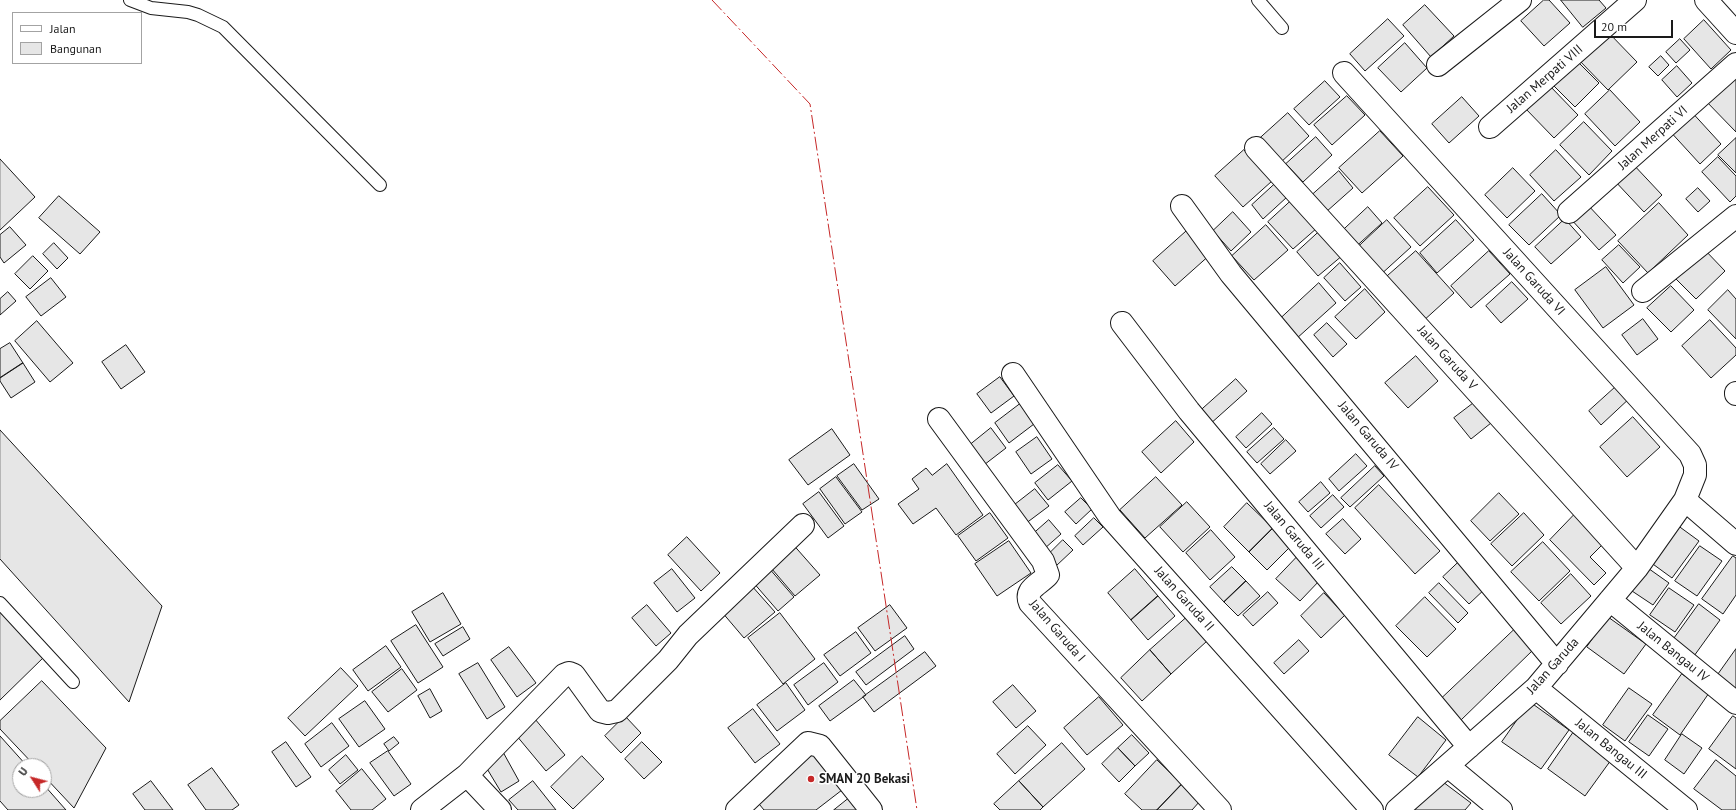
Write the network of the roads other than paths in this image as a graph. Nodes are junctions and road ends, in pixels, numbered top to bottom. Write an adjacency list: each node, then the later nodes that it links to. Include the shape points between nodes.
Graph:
1 (130, 0): 13 (lane, via 151,8 198,15 223,27)
2 (1258, 0): 6 (lane)
3 (1520, 0): 9 (street)
4 (1635, 0): 11 (street, Jalan Merpati VIII)
5 (1706, 0): 7 (street)
6 (1282, 28)
7 (1736, 33)
8 (1736, 64): 15 (street, Jalan Merpati VI)
9 (1438, 65)
10 (1344, 73): 21 (street, Jalan Garuda VI, via 1690,454 1696,465 1695,475)
11 (1490, 127)
12 (1256, 148): 24 (street, Jalan Garuda V)
13 (380, 185)
14 (1182, 206): 27 (street, Jalan Garuda IV, via 1231,274)
15 (1569, 212)
16 (1736, 216): 17 (street)
17 (1643, 290)
18 (1122, 323): 31 (street, Jalan Garuda III, via 1189,411)
19 (1013, 374): 39 (street, Jalan Garuda II, via 1110,518)
20 (939, 419): 38 (street, Jalan Garuda I, via 1043,561 1048,575 1029,591 1027,597 1030,604)
21 (1685, 500): 23 (street); 24 (street, Jalan Garuda)
22 (803, 525): 33 (street, via 688,635 668,660 617,711 600,711 574,675 564,675)
23 (1736, 544)
24 (1637, 568): 25 (street, Jalan Garuda)
25 (1610, 600): 27 (street, Jalan Garuda); 30 (street, Jalan Bangau IV)
26 (0, 603): 28 (lane)
27 (1558, 664): 29 (street, Jalan Garuda)
28 (73, 682)
29 (1536, 688): 31 (street, Jalan Garuda); 42 (street, Jalan Bangau III)
30 (1736, 703)
31 (1469, 747): 32 (street, Jalan Garuda)
32 (1448, 766): 40 (street, Jalan Garuda); 41 (street)
33 (467, 775): 34 (street); 35 (street)
34 (422, 810)
35 (500, 810)
36 (737, 810): 37 (street, via 808,743 820,746)
37 (871, 810)
38 (1220, 810)
39 (1372, 810)
40 (1397, 810)
41 (1501, 810)
42 (1686, 810)

